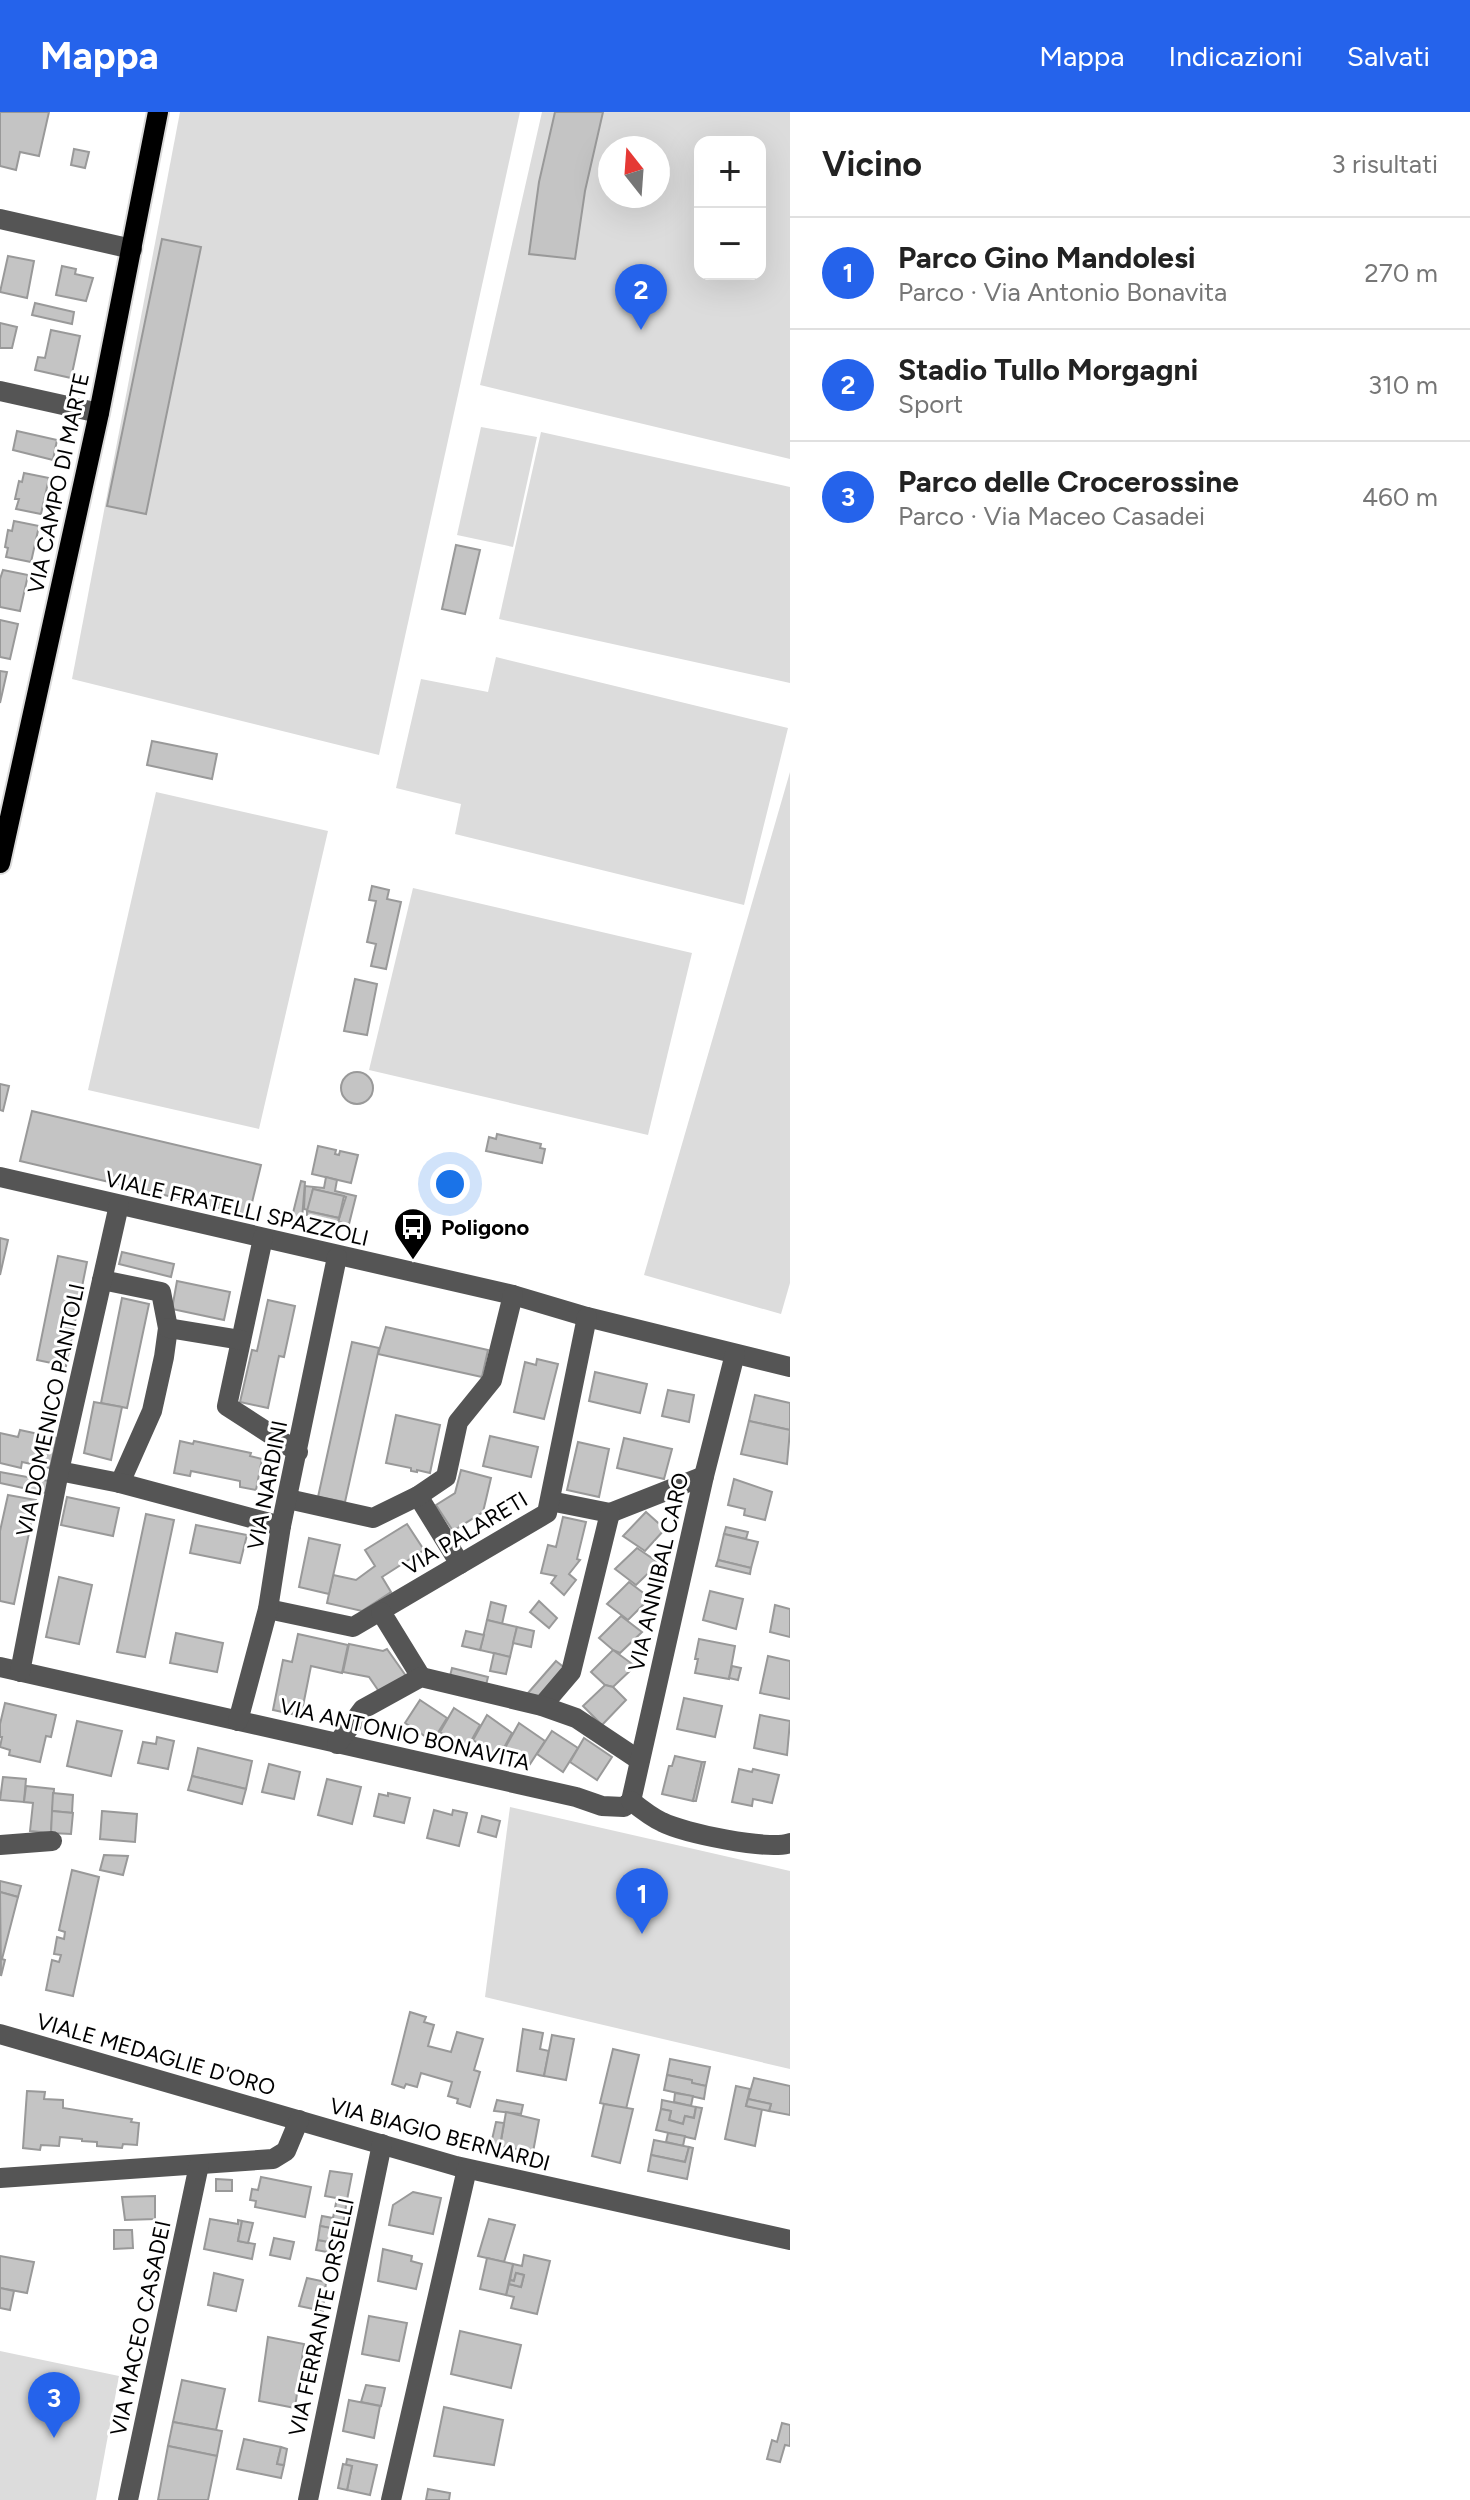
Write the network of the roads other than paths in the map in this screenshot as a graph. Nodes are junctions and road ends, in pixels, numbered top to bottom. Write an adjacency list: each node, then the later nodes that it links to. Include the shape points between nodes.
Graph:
1 (158, 112): 3 (main road, VIA CAMPO DI MARTE)
2 (0, 219): 3 (street)
3 (132, 249): 5 (main road, VIA CAMPO DI MARTE)
4 (0, 391): 5 (street)
5 (99, 413): 6 (main road, VIA CAMPO DI MARTE)
6 (0, 863)
7 (0, 1177): 8 (street, VIALE FRATELLI SPAZZOLI)
8 (119, 1205): 9 (street, VIALE FRATELLI SPAZZOLI); 11 (street, VIA DOMENICO PANTOLI)
9 (263, 1238): 10 (street, VIALE FRATELLI SPAZZOLI); 15 (street)
10 (337, 1257): 12 (street, VIALE FRATELLI SPAZZOLI); 18 (street, VIA NARDINI)
11 (102, 1280): 14 (street, via 161,1292); 19 (street, VIA DOMENICO PANTOLI)
12 (513, 1295): 13 (street, VIALE FRATELLI SPAZZOLI); 22 (street, via 492,1380 458,1422 446,1477)
13 (587, 1317): 16 (street, VIALE FRATELLI SPAZZOLI); 24 (street, VIA PALARETI)
14 (168, 1328): 15 (street); 21 (street, via 152,1411)
15 (241, 1340): 18 (street, via 227,1406)
16 (735, 1354): 17 (street, VIALE FRATELLI SPAZZOLI); 20 (street, VIA ANNIBAL CARO)
17 (790, 1367)
18 (298, 1452): 23 (street, VIA NARDINI)
19 (59, 1471): 21 (street); 30 (street, VIA DOMENICO PANTOLI)
20 (704, 1476): 25 (street); 35 (street, VIA ANNIBAL CARO)
21 (120, 1483): 26 (street)
22 (418, 1496): 23 (street, via 373,1518); 27 (street)
23 (288, 1499): 26 (street, VIA NARDINI)
24 (550, 1501): 25 (street); 27 (street, VIA PALARETI, via 547,1513)
25 (610, 1513): 32 (street, via 571,1672)
26 (281, 1526): 28 (street, VIA NARDINI)
27 (460, 1564): 29 (street, VIA PALARETI)
28 (268, 1609): 29 (street, VIA PALARETI, via 353,1627); 33 (street, VIA NARDINI)
29 (381, 1612): 31 (street)
30 (10, 1670): 33 (street, VIA ANTONIO BONAVITA)
31 (421, 1677): 32 (street); 34 (street, via 363,1709)
32 (542, 1706): 35 (street, via 576,1718)
33 (238, 1721): 34 (street, VIA ANTONIO BONAVITA)
34 (337, 1744): 36 (street, VIA ANTONIO BONAVITA, via 602,1806 624,1807)
35 (639, 1760): 36 (street, VIA ANNIBAL CARO)
36 (631, 1801): 38 (street, via 660,1821 688,1831 772,1847)
37 (52, 1841): 39 (street)
38 (790, 1843)
39 (0, 1845)
40 (0, 2034): 41 (street, VIALE MEDAGLIE D'ORO)
41 (299, 2120): 42 (street, VIA BIAGIO BERNARDI); 43 (street, VIA BIAGIO BERNARDI, via 280,2156)
42 (382, 2144): 44 (street, VIA BIAGIO BERNARDI); 48 (street, VIA FERRANTE ORSELLI)
43 (199, 2165): 45 (street, VIA BIAGIO BERNARDI); 47 (street, VIA MACEO CASADEI)
44 (467, 2169): 46 (street, VIA BIAGIO BERNARDI); 49 (street)
45 (0, 2178)
46 (790, 2240)
47 (128, 2500)
48 (308, 2500)
49 (391, 2500)

